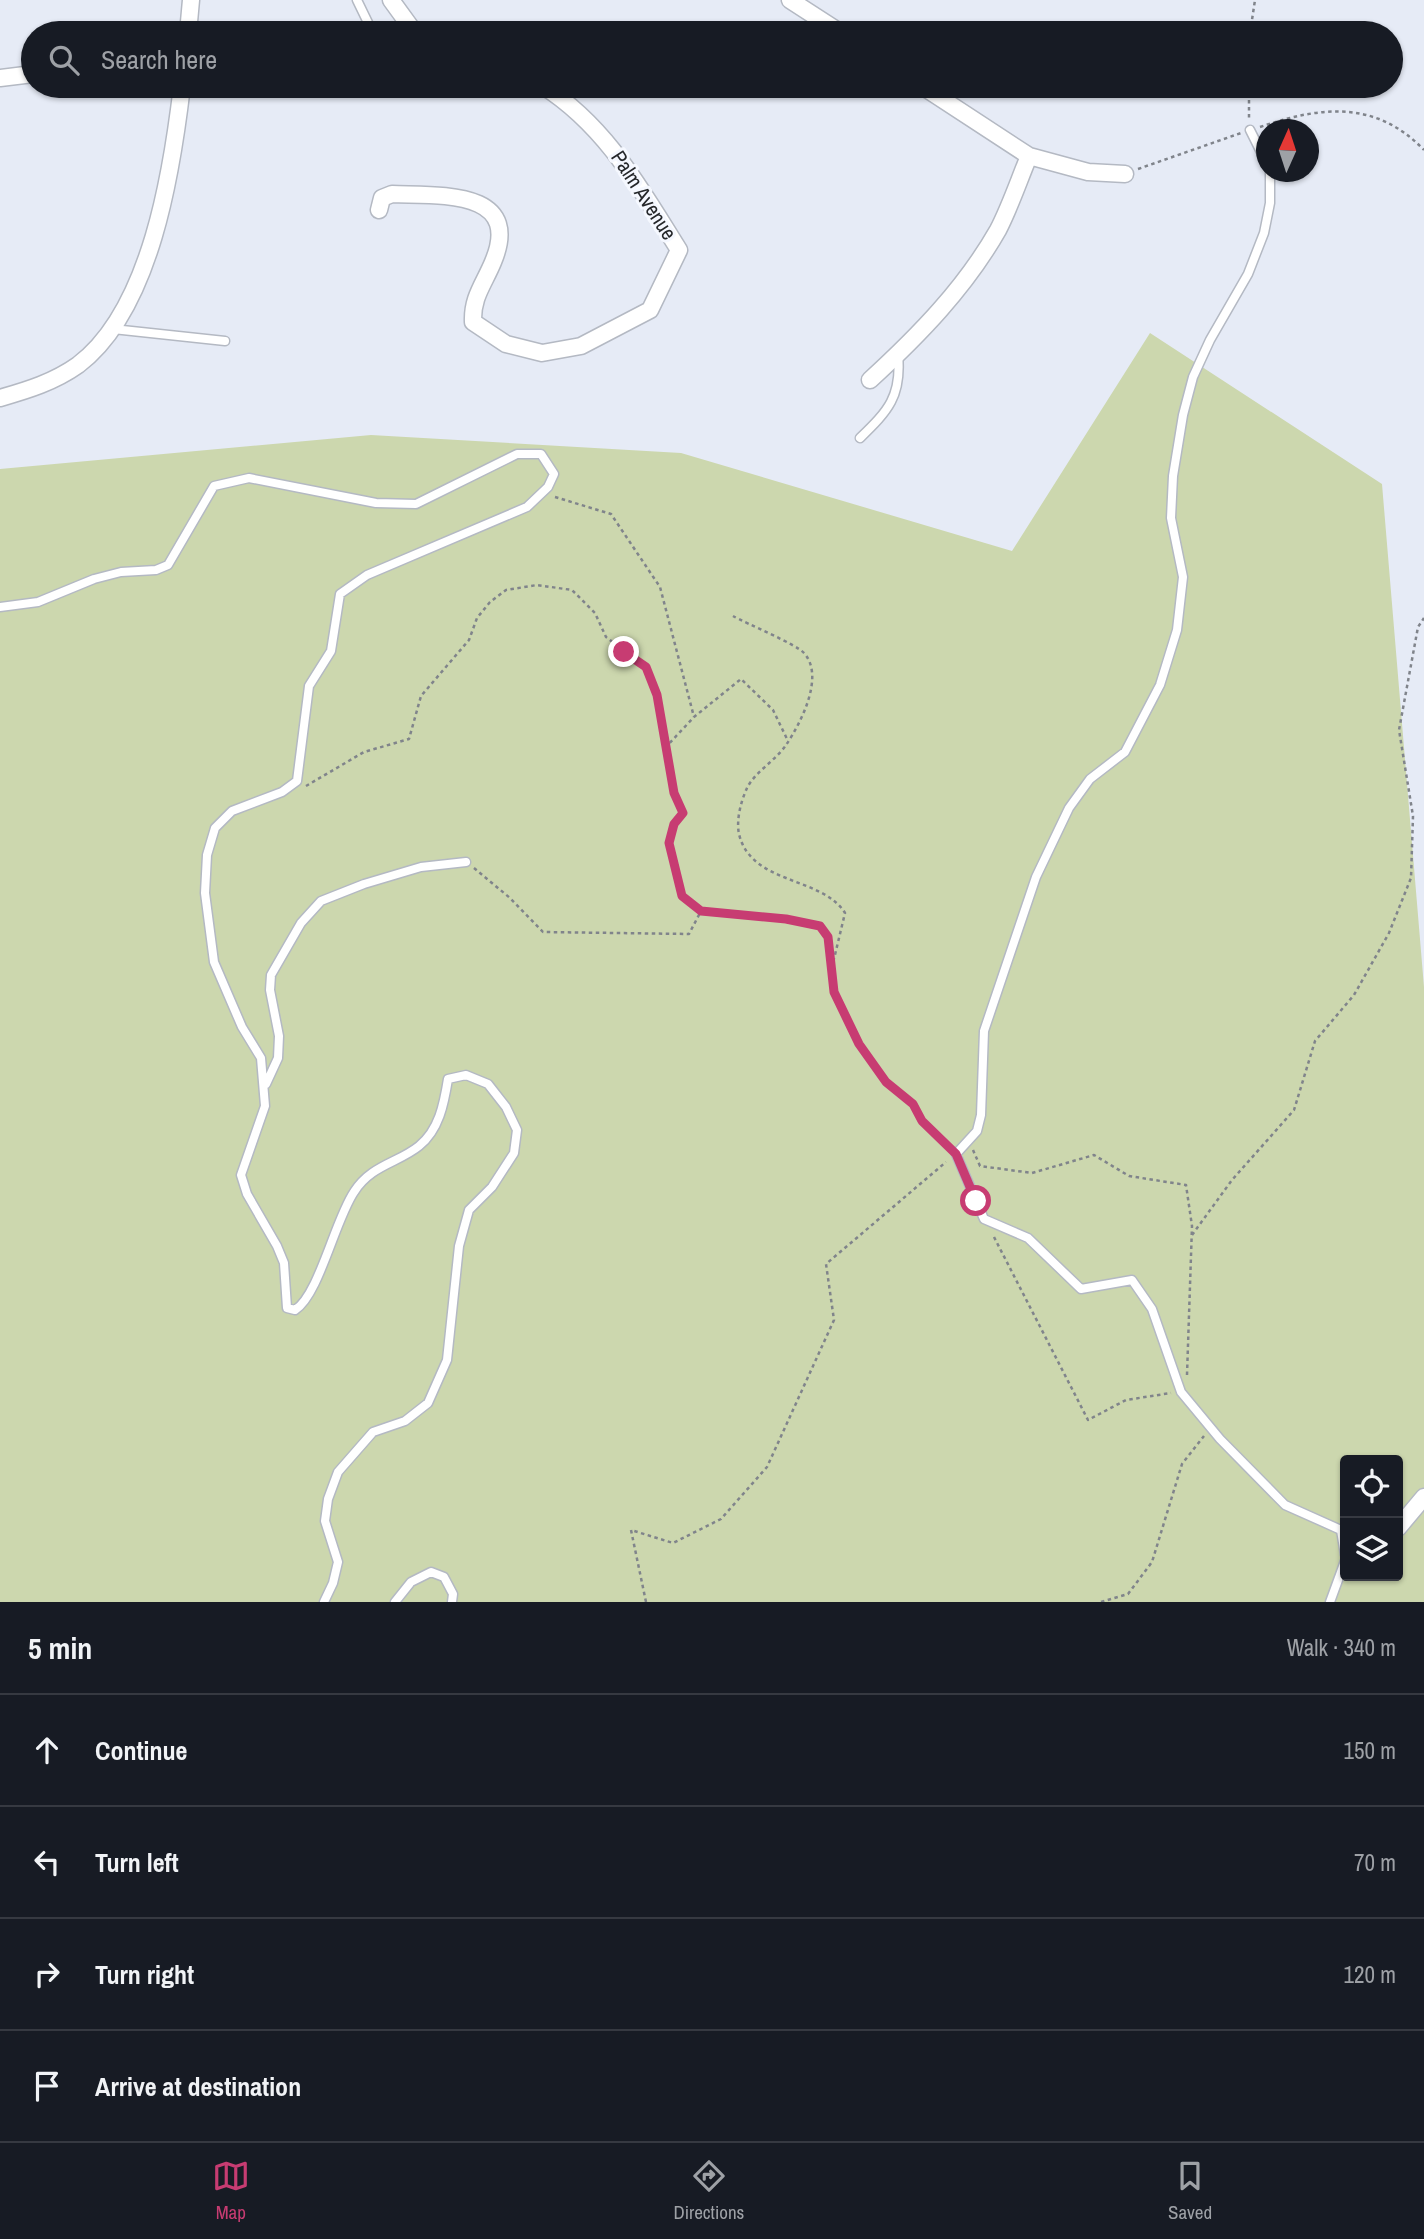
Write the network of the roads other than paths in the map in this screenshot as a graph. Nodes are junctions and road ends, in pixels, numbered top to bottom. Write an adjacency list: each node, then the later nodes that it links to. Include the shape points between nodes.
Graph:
1 (191, 0): 5 (street)
2 (357, 0): 6 (lane)
3 (391, 0): 7 (street)
4 (790, 0): 8 (street)
5 (189, 21)
6 (367, 21)
7 (406, 21)
8 (822, 21)
9 (21, 75): 10 (street)
10 (0, 78)
11 (180, 98): 20 (street, via 172,165 155,229 127,311)
12 (560, 98): 19 (street, Palm Avenue, via 608,140 679,250 650,310 581,346 542,353 506,344 473,322 472,305 500,243 487,206 468,198 391,194 382,198)
13 (940, 98): 16 (street)
14 (1250, 130): 15 (lane)
15 (1256, 142)
16 (1029, 156): 17 (street, via 1088,172); 22 (street, via 991,240 956,293)
17 (1125, 174)
18 (1269, 182): 31 (lane, via 1265,233 1193,377 1183,415 1171,518 1184,577 1177,630 1160,685 1125,752 1090,779 1069,808 1036,877 984,1031 977,1131 956,1154 984,1219 1028,1238 1081,1289 1132,1280 1152,1309 1181,1392 1210,1428 1285,1505)
19 (379, 210)
20 (113, 329): 21 (lane); 24 (street, via 78,365 42,386)
21 (225, 341)
22 (898, 355): 23 (street); 25 (lane, via 900,381 894,400)
23 (870, 380)
24 (0, 398)
25 (860, 438)
26 (0, 607): 28 (lane, via 38,602 121,572 168,565 214,486 249,478 376,503 416,505 517,454 541,454 554,474 527,507 367,575 341,594 331,651 309,686 297,781 282,792 232,811 215,828 207,855 205,893 214,962 261,1058)
27 (466, 862): 28 (lane, via 421,867 364,884 321,901 300,923 271,975 278,1058)
28 (265, 1085): 33 (lane, via 265,1106 241,1175 277,1245 284,1263 287,1308 295,1310 310,1295 355,1189 378,1167 418,1147 434,1129 448,1079 466,1075 488,1084 517,1130 514,1153 504,1171 469,1210 459,1246 447,1360 428,1403 405,1421 373,1432 338,1472 325,1521 338,1562)
29 (1424, 1497): 30 (street)
30 (1403, 1522)
31 (1340, 1529)
32 (1340, 1575): 36 (lane)
33 (324, 1602)
34 (395, 1602): 35 (lane, via 411,1582 431,1572 444,1577)
35 (452, 1602)
36 (1330, 1602)

